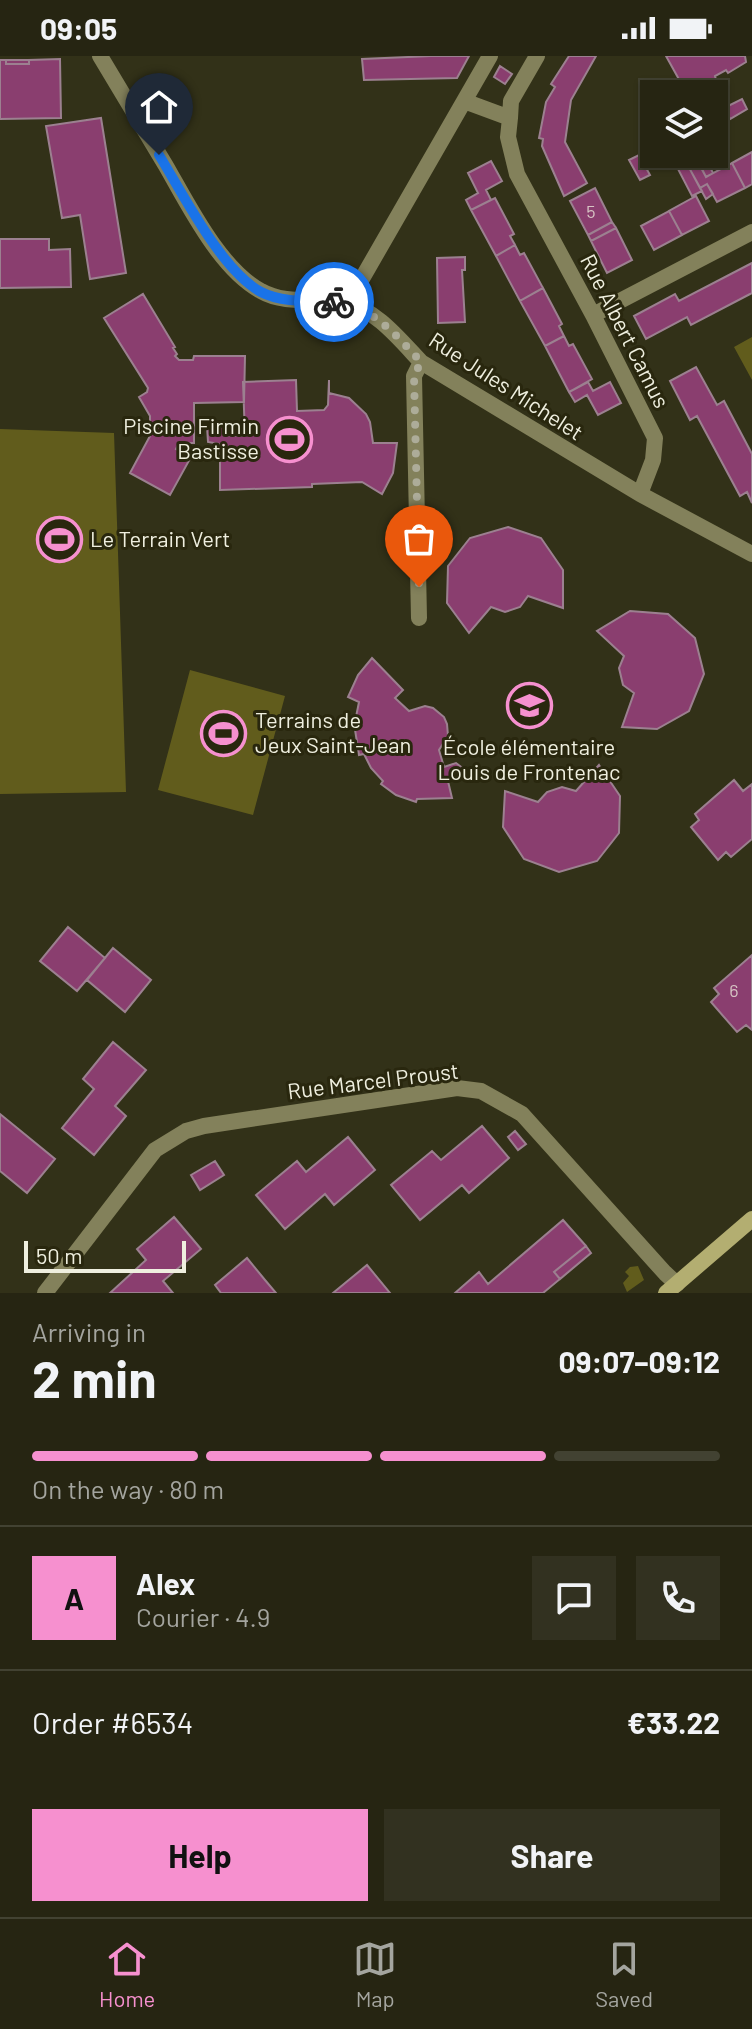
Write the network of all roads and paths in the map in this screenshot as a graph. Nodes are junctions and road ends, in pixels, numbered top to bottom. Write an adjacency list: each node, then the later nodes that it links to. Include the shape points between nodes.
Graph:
1 (100, 56): 7 (street, Rue Jules Michelet, via 188,204 239,276 263,293 282,298)
2 (490, 56): 4 (street)
3 (537, 56): 5 (street, via 511,101)
4 (464, 101): 5 (street); 7 (street)
5 (510, 118): 8 (street, Rue Albert Camus, via 508,137 517,174)
6 (752, 232): 8 (street)
7 (348, 303): 9 (street, Rue Jules Michelet, via 373,316)
8 (593, 315): 10 (street, Rue Albert Camus, via 655,438)
9 (421, 362): 10 (street, Rue Jules Michelet); 12 (street, via 414,376)
10 (640, 494): 11 (street)
11 (752, 554)
12 (419, 618)
13 (752, 1219): 14 (street)
14 (672, 1288): 15 (street, Rue Marcel Proust, via 665,1273 522,1114 481,1091 457,1088 186,1131 155,1150)
15 (45, 1293)

